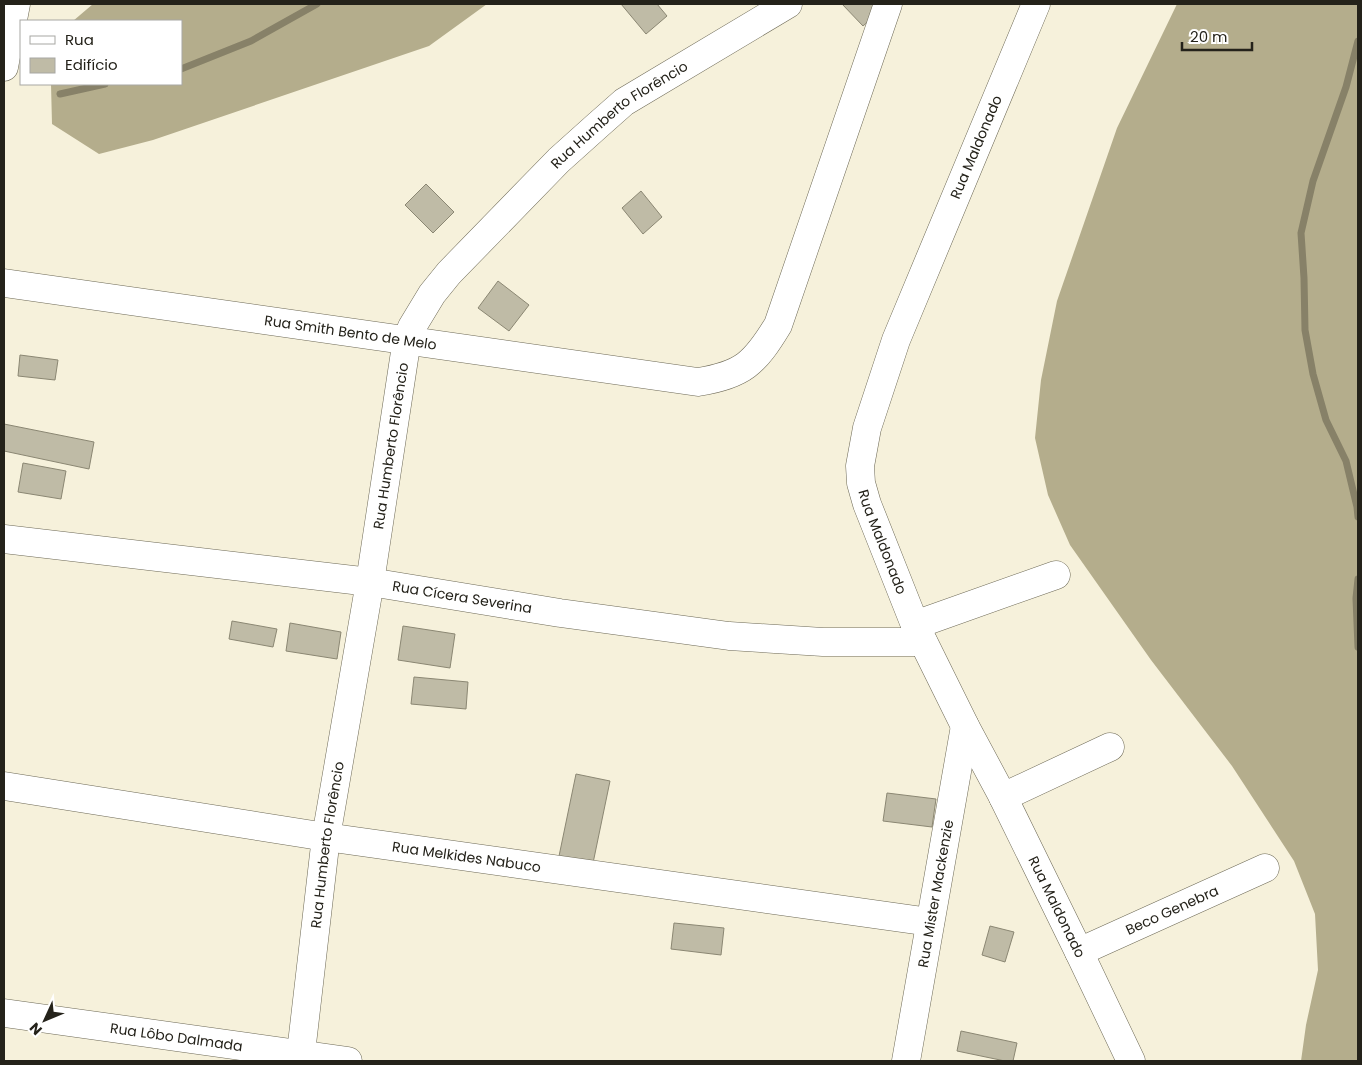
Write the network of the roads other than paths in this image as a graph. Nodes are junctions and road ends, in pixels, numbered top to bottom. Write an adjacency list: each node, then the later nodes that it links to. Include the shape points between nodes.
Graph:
1 (16, 4): 5 (street)
2 (788, 4): 7 (street, Rua Humberto Florêncio, via 624,102 559,160 449,273 432,294)
3 (888, 4): 7 (street, Rua Smith Bento de Melo, via 778,325 757,356 746,366 719,379 698,382)
4 (1036, 4): 11 (street, Rua Maldonado, via 896,340 866,428 860,466 861,483)
5 (4, 67)
6 (4, 283): 7 (street, Rua Smith Bento de Melo)
7 (407, 339): 10 (street, Rua Humberto Florêncio)
8 (4, 539): 10 (street, Rua Cícera Severina)
9 (1056, 575): 11 (street, Rua Cícera Severina)
10 (370, 582): 11 (street, Rua Cícera Severina, via 729,636 823,642); 16 (street, Rua Humberto Florêncio)
11 (919, 633): 12 (street, Rua Maldonado)
12 (965, 726): 15 (street, Rua Maldonado); 18 (street, Rua Mister Mackenzie)
13 (1110, 747): 15 (street)
14 (4, 786): 16 (street, Rua Melkides Nabuco)
15 (1003, 797): 19 (street, Rua Maldonado)
16 (326, 837): 18 (street, Rua Melkides Nabuco); 21 (street, Rua Humberto Florêncio)
17 (1265, 868): 19 (street, Beco Genebra)
18 (930, 922): 23 (street, Rua Mister Mackenzie)
19 (1079, 952): 24 (street, Rua Maldonado)
20 (4, 1013): 21 (street, Rua Lôbo Dalmada)
21 (300, 1058): 22 (street, Rua Lôbo Dalmada)
22 (348, 1061)
23 (906, 1061)
24 (1131, 1061)

